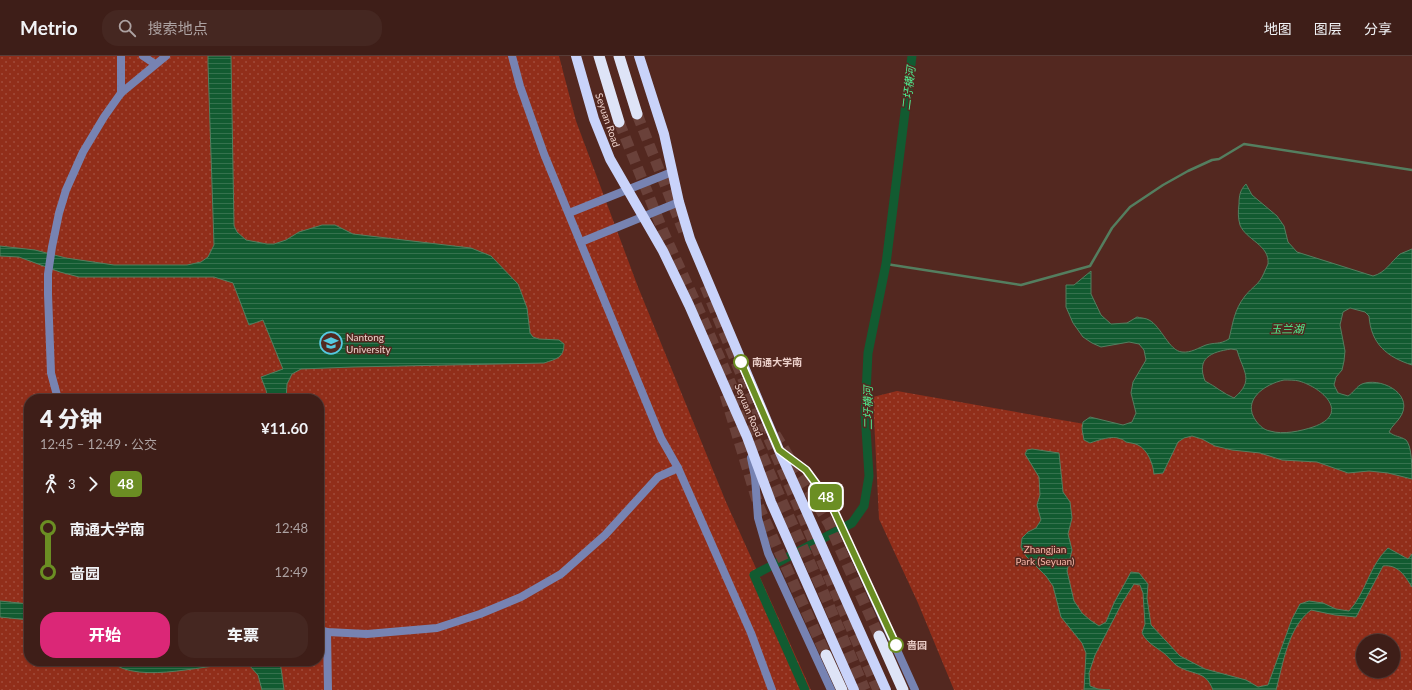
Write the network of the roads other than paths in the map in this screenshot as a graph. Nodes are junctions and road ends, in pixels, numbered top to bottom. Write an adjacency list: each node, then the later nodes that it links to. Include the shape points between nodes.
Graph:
1 (121, 56): 10 (street)
2 (143, 56): 9 (street)
3 (166, 56): 9 (street)
4 (512, 56): 16 (street, via 544,154)
5 (576, 56): 14 (main road, Seyuan Road, via 594,119 610,160)
6 (599, 56): 12 (highway)
7 (618, 56): 11 (highway)
8 (639, 56): 13 (main road, Seyuan Road, via 664,134)
9 (156, 64): 10 (street)
10 (121, 93): 19 (street, via 83,152 59,213 48,274 51,373)
11 (637, 114)
12 (619, 122)
13 (672, 172): 14 (street); 15 (main road, Seyuan Road)
14 (627, 191): 16 (street); 17 (main road, Seyuan Road)
15 (679, 202): 17 (street); 21 (main road, Seyuan Road, via 690,239)
16 (569, 214): 18 (street)
17 (643, 216): 18 (street); 20 (main road, Seyuan Road, via 689,305)
18 (580, 242): 22 (street, via 661,438)
19 (57, 394)
20 (748, 437): 29 (street, via 758,518 768,553); 31 (main road, Seyuan Road, via 771,502)
21 (779, 450): 32 (main road, Seyuan Road); 34 (street, via 806,470 831,504)
22 (678, 468): 23 (street, via 658,477 605,535 561,574 521,597 437,628 367,634); 28 (street, via 751,633)
23 (324, 631)
24 (878, 636): 33 (highway)
25 (324, 643): 27 (street)
26 (826, 655): 30 (highway)
27 (328, 690)
28 (772, 690)
29 (831, 690)
30 (842, 690)
31 (854, 690)
32 (886, 690)
33 (903, 690)
34 (915, 690)

